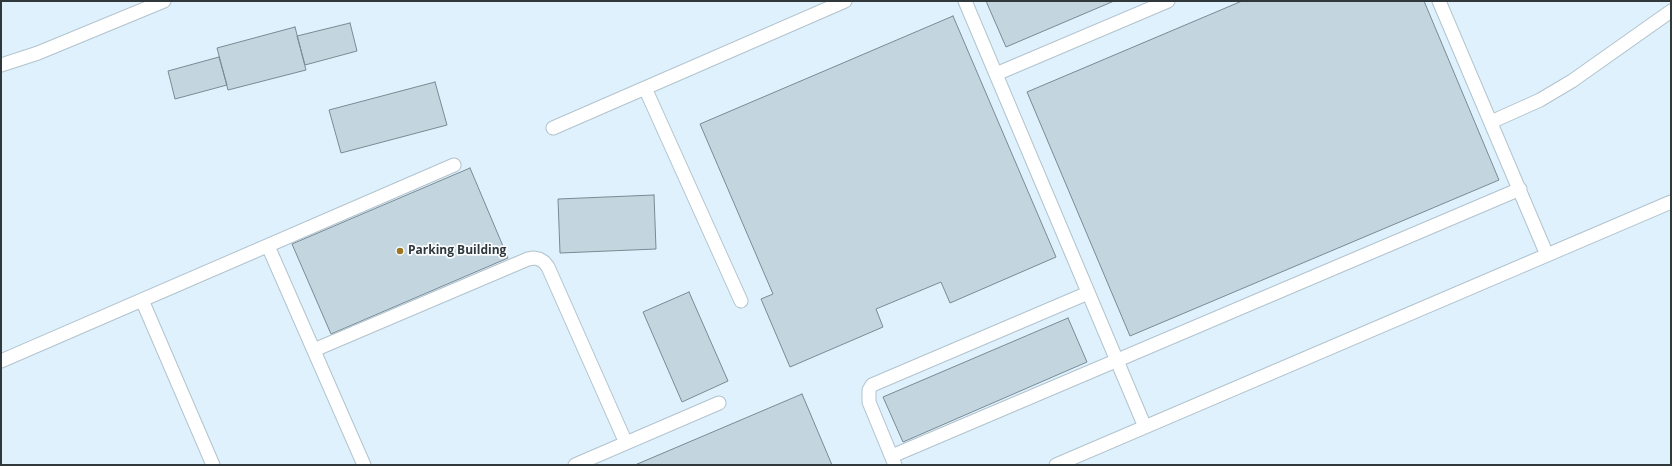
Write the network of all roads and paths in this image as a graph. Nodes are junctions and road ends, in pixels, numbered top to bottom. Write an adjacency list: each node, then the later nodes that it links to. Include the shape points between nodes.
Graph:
1 (164, 1): 7 (lane, via 45,50)
2 (845, 1): 9 (lane)
3 (965, 1): 8 (lane)
4 (1168, 1): 8 (lane)
5 (1439, 1): 10 (lane)
6 (1671, 11): 10 (lane, via 1572,81 1540,100)
7 (1, 65)
8 (996, 74): 17 (lane)
9 (645, 88): 11 (lane); 19 (lane)
10 (1491, 122): 13 (lane)
11 (553, 128)
12 (454, 165): 15 (lane)
13 (1520, 189): 16 (lane); 21 (lane)
14 (1671, 202): 16 (lane)
15 (268, 246): 18 (lane); 20 (lane)
16 (1547, 255): 24 (lane)
17 (1088, 293): 21 (lane); 26 (lane, via 872,385 869,390 869,402)
18 (142, 300): 22 (lane); 27 (lane)
19 (741, 301)
20 (314, 351): 25 (lane, via 528,259 539,259 548,267); 28 (lane)
21 (1116, 360): 24 (lane); 26 (lane)
22 (1, 361)
23 (719, 403): 25 (lane)
24 (1145, 427): 30 (lane)
25 (626, 443): 29 (lane)
26 (894, 460)
27 (212, 465)
28 (364, 465)
29 (574, 465)
30 (1056, 465)

